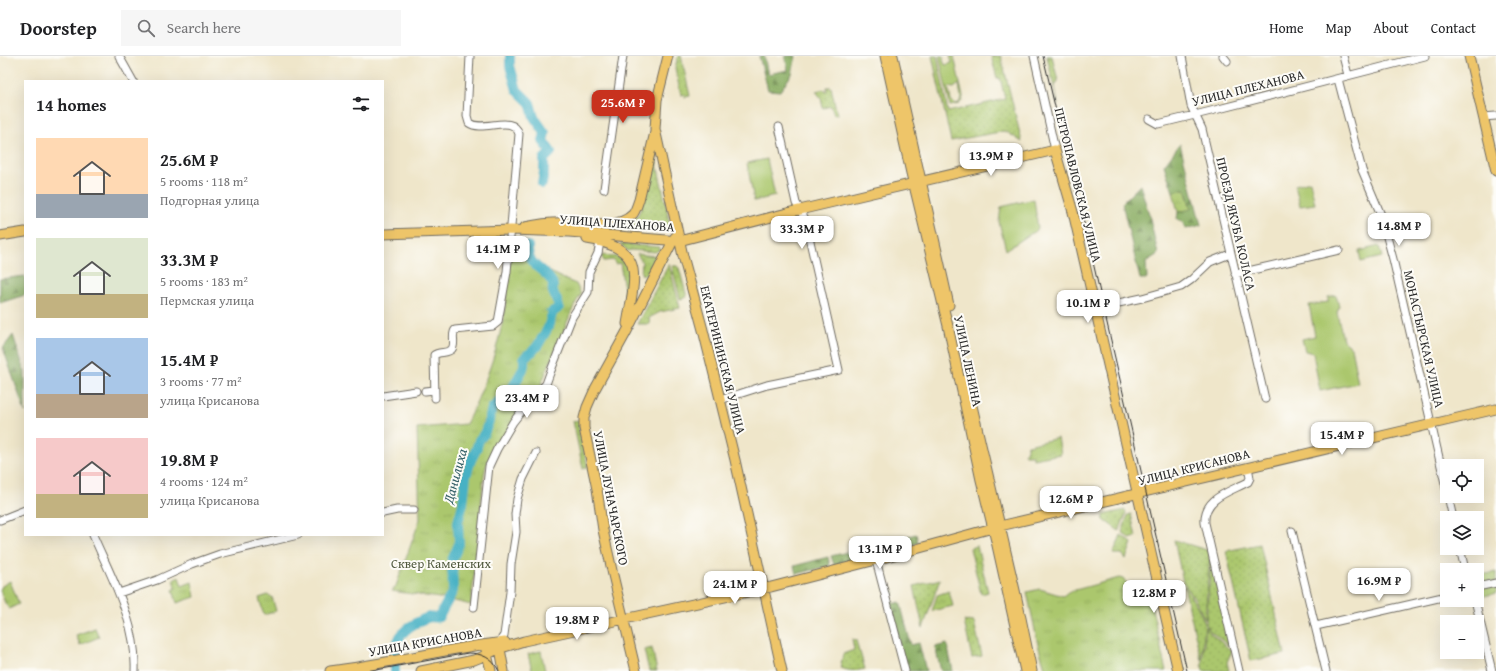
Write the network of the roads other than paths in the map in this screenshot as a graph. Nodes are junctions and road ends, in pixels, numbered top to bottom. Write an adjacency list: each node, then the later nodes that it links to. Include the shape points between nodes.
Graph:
1 (119, 56): 14 (street)
2 (470, 56): 27 (street, via 469,123 477,126 511,124 520,134)
3 (623, 56): 24 (street)
4 (668, 56): 20 (main road, ЕКАТЕРИНИНСКАЯ УЛИЦА, via 657,100)
5 (885, 56): 23 (main road, УЛИЦА ЛЕНИНА)
6 (893, 56): 23 (main road, УЛИЦА ЛЕНИНА)
7 (1034, 56): 21 (street, ПЕТРОПАВЛОВСКАЯ УЛИЦА)
8 (1182, 56): 15 (street, ПРОЕЗД ЯКУБА КОЛАСА)
9 (1343, 56): 12 (street)
10 (1425, 56): 12 (street, УЛИЦА ПЛЕХАНОВА)
11 (1469, 56): 17 (main road)
12 (1348, 76): 13 (street, УЛИЦА ПЛЕХАНОВА)
13 (1338, 79): 15 (street, УЛИЦА ПЛЕХАНОВА); 45 (street, МОНАСТЫРСКАЯ УЛИЦА, via 1362,170 1381,215 1393,259)
14 (132, 80)
15 (1195, 115): 18 (street, УЛИЦА ПЛЕХАНОВА, via 1158,124); 33 (street, ПРОЕЗД ЯКУБА КОЛАСА, via 1202,128)
16 (1496, 116): 17 (street)
17 (1483, 117): 22 (main road)
18 (1149, 119)
19 (778, 128): 25 (street, via 796,203)
20 (655, 129): 27 (main road, via 639,200 629,218 603,225 536,224); 30 (main road, ЕКАТЕРИНИНСКАЯ УЛИЦА, via 677,230)
21 (1055, 150): 23 (main road, УЛИЦА ПЛЕХАНОВА); 35 (main road, ПЕТРОПАВЛОВСКАЯ УЛИЦА, via 1073,212)
22 (1496, 171)
23 (917, 183): 25 (main road, УЛИЦА ПЛЕХАНОВА); 54 (main road, УЛИЦА ЛЕНИНА, via 980,480)
24 (604, 189)
25 (800, 210): 30 (main road, УЛИЦА ПЛЕХАНОВА); 43 (street, via 805,219 839,370 767,385)
26 (24, 232): 29 (main road)
27 (511, 232): 28 (main road, via 468,235 432,232); 30 (main road, УЛИЦА ПЛЕХАНОВА, via 570,232); 31 (main road); 38 (street, via 499,319 496,325 453,332 452,349 434,355)
28 (384, 234)
29 (0, 236)
30 (676, 241): 36 (main road, УЛИЦА ЛУНАЧАРСКОГО); 43 (main road, ЕКАТЕРИНИНСКАЯ УЛИЦА)
31 (600, 242): 36 (main road, via 622,251 632,264 634,273); 64 (street, via 589,272 588,292 572,317 546,384 513,422 489,466)
32 (1339, 250): 34 (street)
33 (1230, 254): 34 (street, ПРОЕЗД ЯКУБА КОЛАСА); 35 (street, via 1210,262 1181,287)
34 (1235, 274): 42 (street, ПРОЕЗД ЯКУБА КОЛАСА)
35 (1095, 308): 49 (main road, ПЕТРОПАВЛОВСКАЯ УЛИЦА)
36 (626, 334): 66 (main road, УЛИЦА ЛУНАЧАРСКОГО, via 590,398 584,422 603,530)
37 (425, 390): 38 (street)
38 (434, 390): 41 (street)
39 (416, 391): 40 (street)
40 (384, 396)
41 (435, 398)
42 (1266, 399)
43 (720, 400): 61 (main road, ЕКАТЕРИНИНСКАЯ УЛИЦА)
44 (1496, 409): 45 (main road, УЛИЦА КРИСАНОВА)
45 (1432, 424): 47 (street, МОНАСТЫРСКАЯ УЛИЦА); 48 (main road, УЛИЦА КРИСАНОВА)
46 (536, 453): 69 (street, via 517,499 510,592 504,635)
47 (1440, 460)
48 (1248, 467): 49 (main road, УЛИЦА КРИСАНОВА); 82 (street, via 1248,482 1213,500 1204,515)
49 (1137, 494): 54 (main road, УЛИЦА КРИСАНОВА); 81 (main road, ПЕТРОПАВЛОВСКАЯ УЛИЦА)
50 (24, 510): 53 (street)
51 (414, 510): 52 (street)
52 (384, 513)
53 (0, 520)
54 (996, 527): 58 (main road, УЛИЦА КРИСАНОВА); 79 (main road, УЛИЦА ЛЕНИНА); 80 (main road, УЛИЦА ЛЕНИНА)
55 (1292, 531): 67 (street)
56 (93, 536): 62 (street)
57 (294, 536): 62 (street, via 220,554)
58 (876, 560): 61 (main road, УЛИЦА КРИСАНОВА); 78 (street)
59 (1496, 583): 60 (street)
60 (1484, 586)
61 (763, 588): 66 (main road, УЛИЦА КРИСАНОВА); 77 (main road, ЕКАТЕРИНИНСКАЯ УЛИЦА)
62 (119, 593): 71 (street, via 134,645)
63 (1440, 598): 67 (street)
64 (474, 607)
65 (1476, 607): 84 (street)
66 (623, 620): 69 (main road, УЛИЦА КРИСАНОВА); 76 (main road, УЛИЦА ЛУНАЧАРСКОГО)
67 (1316, 626): 83 (street)
68 (484, 644): 69 (main road, УЛИЦА КРИСАНОВА); 70 (main road); 72 (main road, УЛИЦА КРИСАНОВА)
69 (499, 646): 70 (main road, УЛИЦА КРИСАНОВА); 75 (main road)
70 (487, 655): 73 (main road, УЛИЦА КРИСАНОВА); 74 (main road)
71 (135, 671)
72 (330, 671)
73 (421, 671)
74 (491, 671)
75 (504, 671)
76 (636, 671)
77 (782, 671)
78 (905, 671)
79 (1025, 671)
80 (1032, 671)
81 (1178, 671)
82 (1239, 671)
83 (1326, 671)
84 (1492, 671)

